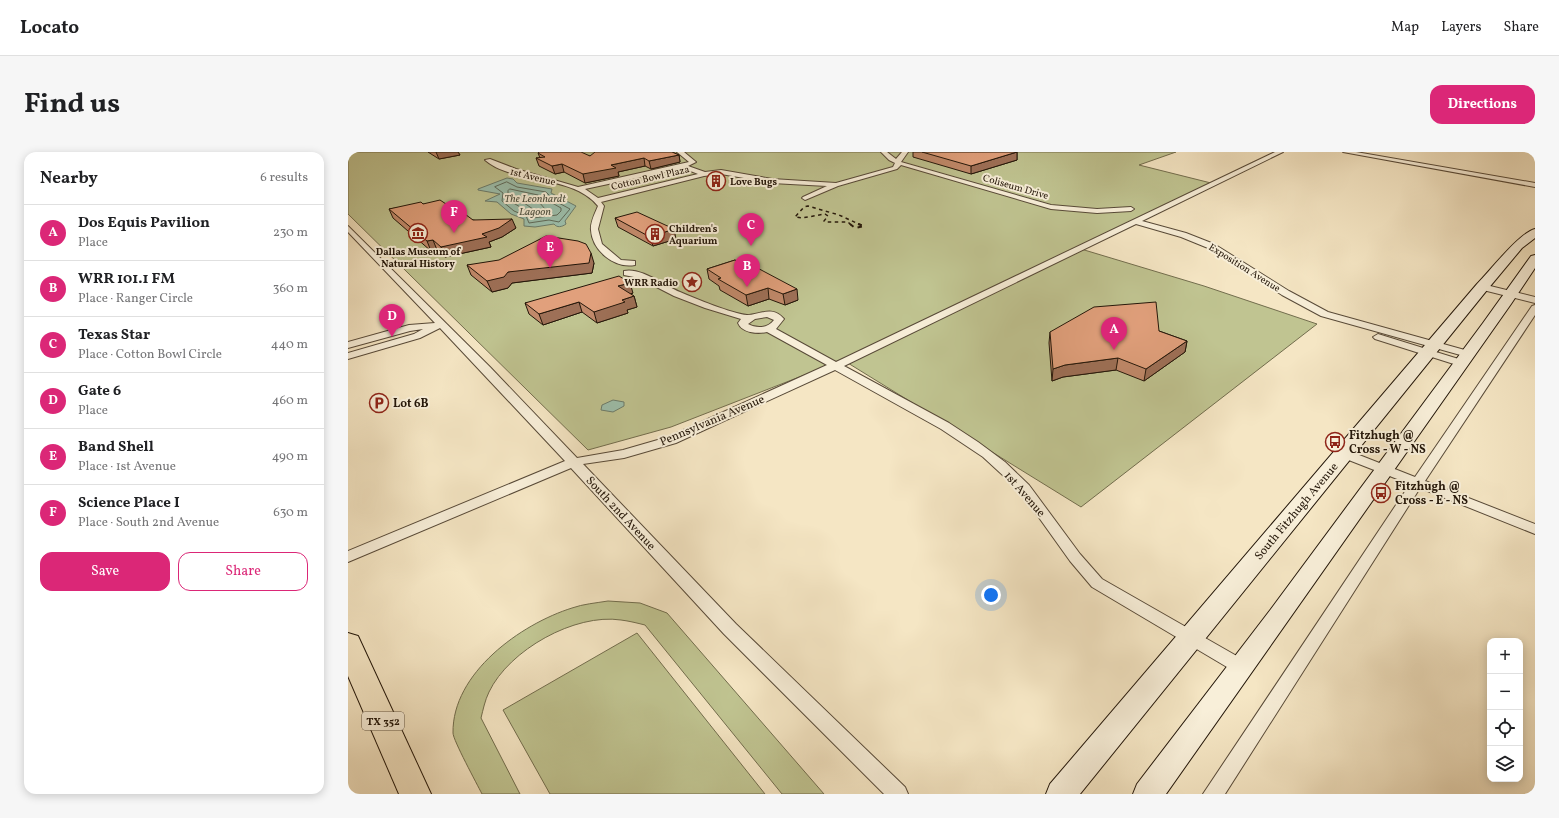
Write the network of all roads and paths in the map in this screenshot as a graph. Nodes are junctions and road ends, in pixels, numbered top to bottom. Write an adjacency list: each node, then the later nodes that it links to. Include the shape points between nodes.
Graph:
1 (680, 152): 9 (street, via 693,162)
2 (884, 152): 8 (street)
3 (1280, 152): 12 (street, Pennsylvania Avenue)
4 (1346, 152): 14 (street)
5 (904, 153): 6 (street); 8 (street)
6 (914, 153)
7 (488, 160): 15 (street, 1st Avenue, via 508,170 552,180)
8 (899, 163): 13 (street, via 895,168); 18 (street, Coliseum Drive, via 1051,207 1097,211)
9 (683, 166): 10 (street); 15 (street, Cotton Bowl Plaza)
10 (704, 174): 13 (street, Cotton Bowl Plaza, via 721,172 772,181); 17 (street, Cotton Bowl Plaza)
11 (1218, 174): 12 (street)
12 (1228, 177): 19 (street, Pennsylvania Avenue)
13 (836, 185): 16 (street)
14 (1535, 185)
15 (577, 189): 25 (street, 1st Avenue, via 600,204 595,238)
16 (805, 198)
17 (600, 200)
18 (1131, 209)
19 (1136, 222): 35 (street, Exposition Avenue, via 1201,241 1306,304 1350,323 1359,331); 38 (street, Pennsylvania Avenue)
20 (348, 228): 32 (street, South 2nd Avenue)
21 (1535, 232): 22 (main road, South Fitzhugh Avenue)
22 (1518, 246): 23 (main road); 27 (main road, South Fitzhugh Avenue)
23 (1535, 250)
24 (1535, 259): 28 (main road)
25 (618, 268): 26 (street, via 627,273); 26 (street, via 632,264)
26 (642, 270): 31 (street, via 677,294)
27 (1482, 287): 28 (street); 35 (main road, South Fitzhugh Avenue)
28 (1512, 294): 29 (street); 37 (main road)
29 (1535, 300)
30 (1535, 308): 42 (street)
31 (748, 318): 33 (street, via 743,323 746,328); 33 (street, via 764,314 777,317 777,325)
32 (440, 324): 34 (street, via 409,328); 36 (street, via 417,336); 40 (street, South 2nd Avenue)
33 (768, 329): 38 (street, 1st Avenue)
34 (348, 345)
35 (1431, 348): 37 (street, Exposition Avenue); 39 (main road, South Fitzhugh Avenue)
36 (348, 356)
37 (1465, 359): 41 (main road)
38 (836, 366): 40 (street, Pennsylvania Avenue, via 672,440 624,454); 45 (street, 1st Avenue, via 941,424 988,455 1012,475 1030,496 1082,568 1097,583)
39 (1345, 454): 41 (street); 45 (main road, South Fitzhugh Avenue)
40 (574, 462): 44 (street, Pennsylvania Avenue); 49 (street, South 2nd Avenue, via 730,629)
41 (1384, 469): 42 (street); 47 (main road)
42 (1417, 483): 43 (street); 52 (street)
43 (1535, 529)
44 (348, 557)
45 (1190, 638): 47 (street, 1st Avenue); 50 (main road, South Fitzhugh Avenue)
46 (348, 644): 48 (main road, TX 352)
47 (1243, 668): 51 (main road)
48 (415, 794)
49 (898, 794)
50 (1061, 794)
51 (1148, 794)
52 (1213, 794)

